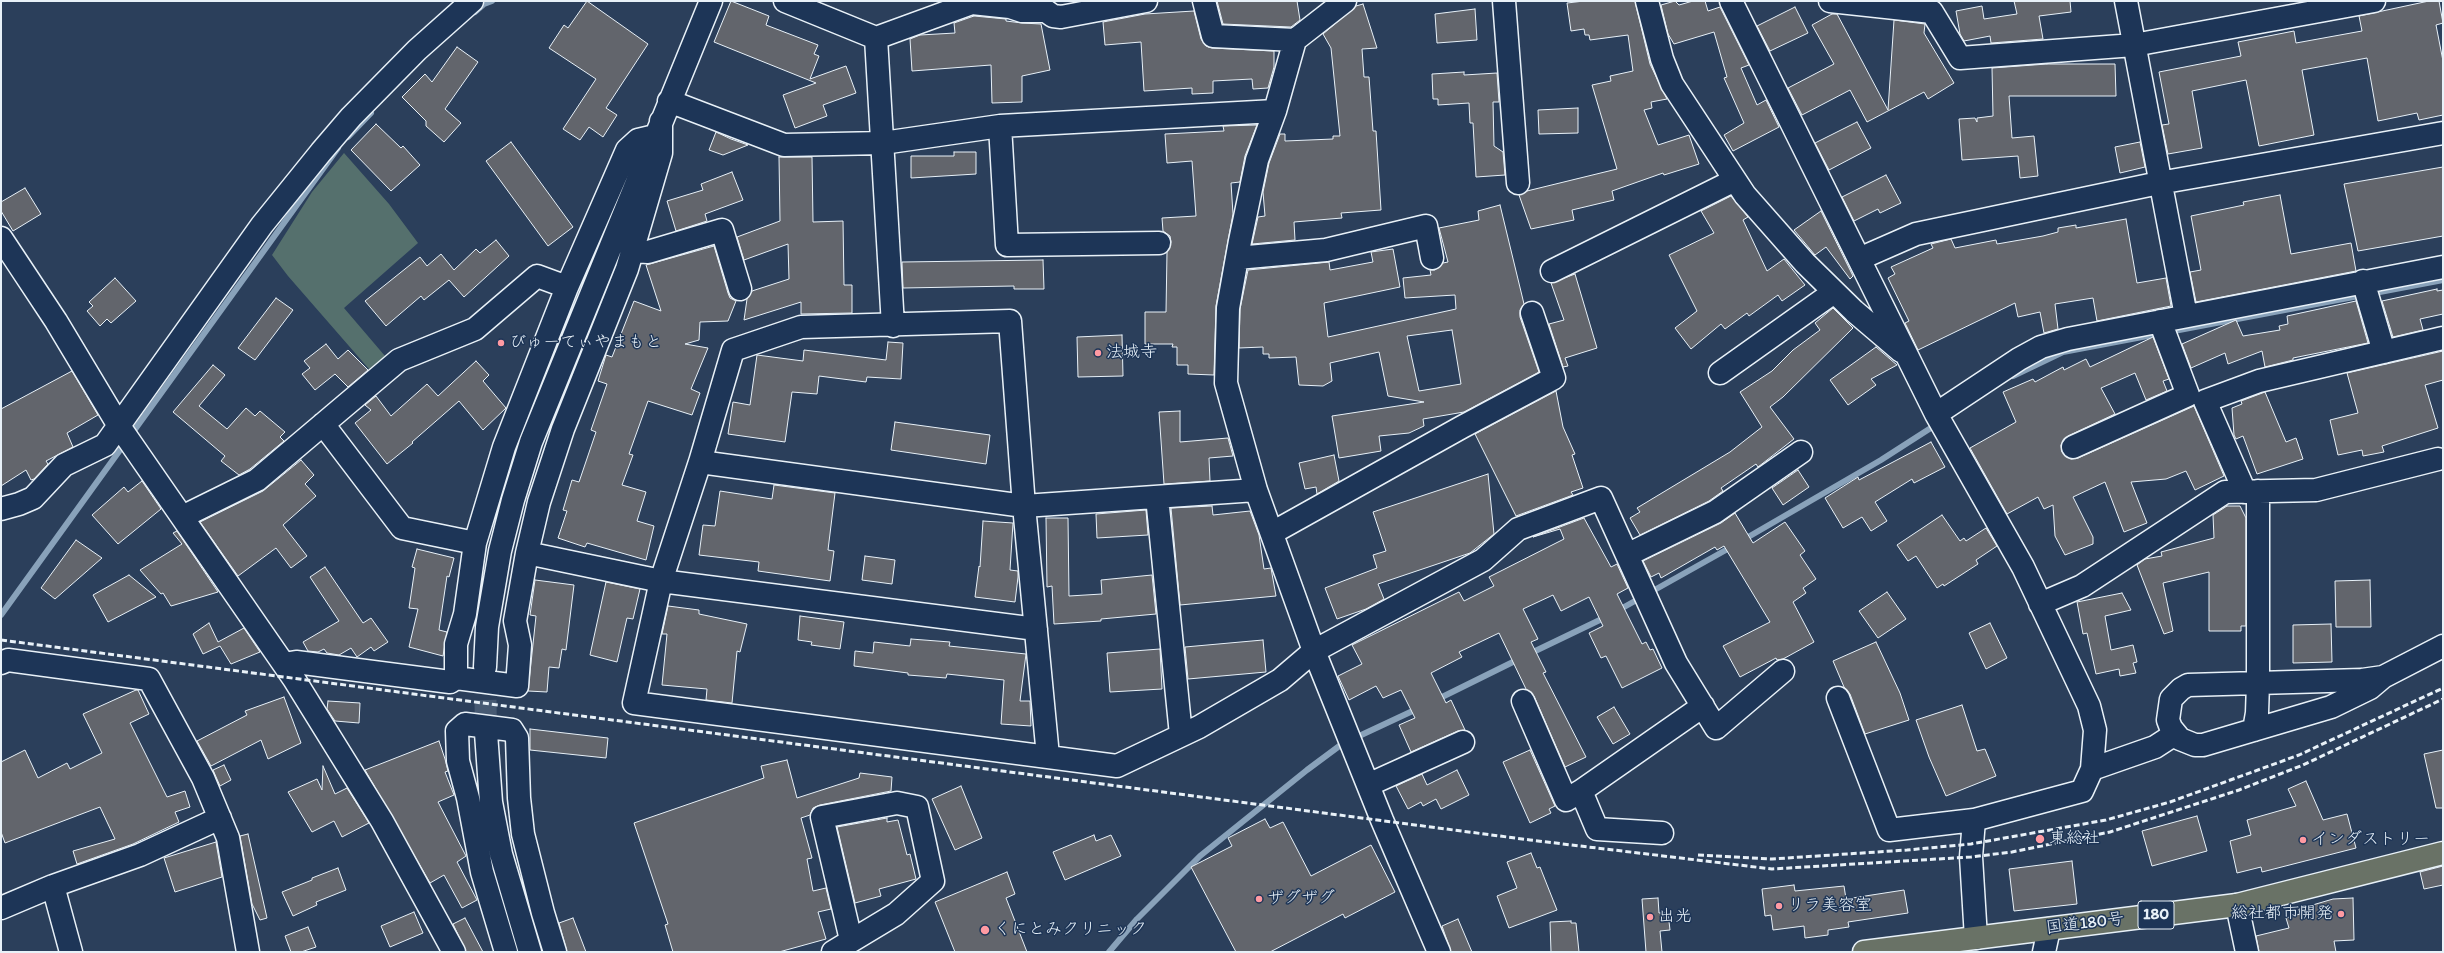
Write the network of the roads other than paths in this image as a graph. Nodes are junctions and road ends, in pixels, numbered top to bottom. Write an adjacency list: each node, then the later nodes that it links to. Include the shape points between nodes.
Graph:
1 (472, 1): 46 (street, via 417,50 351,117 321,152 262,226)
2 (710, 1): 17 (street)
3 (785, 1): 13 (street)
4 (1146, 1): 13 (street, via 1061,17 1053,16 1046,11 1022,11 1010,7 972,3)
5 (1204, 1): 14 (street, via 1213,36)
6 (1345, 1): 14 (street)
7 (1504, 1): 22 (street)
8 (1647, 1): 21 (street, via 1662,58 1672,84)
9 (1731, 1): 29 (street)
10 (1830, 1): 15 (street, via 1932,12 1960,58)
11 (2126, 1): 15 (street)
12 (2374, 1): 15 (street)
13 (876, 38): 20 (street)
14 (1295, 40): 16 (street)
15 (2134, 45): 23 (street)
16 (1275, 111): 18 (street); 27 (street, via 1258,160)
17 (662, 119): 20 (street, via 784,145); 26 (street, via 661,153); 33 (street, via 628,150); 68 (street, via 530,442 500,551 487,627)
18 (1000, 126): 20 (street); 25 (street, via 1007,245)
19 (2443, 133): 23 (street)
20 (883, 143): 39 (street)
21 (1735, 180): 31 (street); 35 (street, via 1745,195 1805,263)
22 (1518, 182)
23 (2159, 183): 29 (street, via 1916,234); 37 (street)
24 (1, 238): 46 (street, via 56,321)
25 (1159, 243)
26 (631, 251): 34 (street, via 648,252 722,230); 59 (street, via 627,269 563,429 539,502)
27 (1237, 258): 28 (street, via 1326,250 1426,226); 51 (street, via 1228,308 1226,383)
28 (1432, 258)
29 (1859, 259): 42 (street)
30 (2443, 267): 32 (street)
31 (1552, 271)
32 (2363, 281): 37 (street); 41 (street)
33 (567, 287): 45 (street, via 537,276 475,329 399,360); 58 (street, via 504,447)
34 (740, 289)
35 (1834, 292): 42 (street); 43 (street)
36 (1532, 313): 57 (street, via 1554,378)
37 (2186, 316): 38 (street)
38 (2160, 321): 44 (street, via 2068,339 2041,347 2019,359); 47 (street, via 2188,395)
39 (893, 326): 50 (street, via 802,327 733,350); 54 (street, via 1010,321)
40 (2443, 338): 41 (street)
41 (2384, 352): 52 (street, via 2259,381 2205,401)
42 (1908, 357): 44 (street)
43 (1720, 373)
44 (1939, 420): 62 (street, via 2023,567)
45 (323, 424): 56 (street, via 256,480); 58 (street, via 402,528)
46 (119, 426): 55 (street, via 105,445 64,465 33,498); 56 (street)
47 (2073, 447)
48 (1801, 452): 60 (street, via 1715,512)
49 (2438, 459): 52 (street, via 2316,490)
50 (700, 462): 54 (street); 61 (street)
51 (1256, 490): 53 (street); 57 (street)
52 (2252, 492): 62 (street, via 2225,492 2082,586); 72 (street)
53 (1157, 497): 54 (street); 79 (street)
54 (1024, 506): 63 (street)
55 (1, 509)
56 (182, 517): 67 (street)
57 (1272, 533): 65 (street)
58 (475, 542): 71 (street, via 465,614 456,644)
59 (527, 553): 61 (street); 71 (street, via 515,621 520,645 517,686)
60 (1627, 555): 65 (street, via 1602,498 1518,530 1483,560); 75 (street, via 1676,663)
61 (661, 581): 63 (street); 81 (street, via 634,703)
62 (2040, 604): 82 (street, via 2089,706 2095,730)
63 (1036, 630): 81 (street)
64 (2443, 646): 70 (street)
65 (1314, 651): 79 (street, via 1280,680); 83 (street)
66 (1, 663): 85 (street, via 8,660 149,679 203,778)
67 (284, 664): 71 (street, via 296,662 450,682); 98 (street, via 382,821)
68 (485, 667)
69 (1783, 671): 75 (street, via 1716,728)
70 (2383, 676): 72 (street, via 2362,680); 76 (street, via 2370,688 2331,707)
71 (456, 678)
72 (2258, 683): 76 (street); 78 (street, via 2197,684 2181,689 2171,700 2168,712 2168,720)
73 (1838, 698): 86 (street, via 1889,830)
74 (1523, 701): 84 (street, via 1566,800)
75 (1703, 706): 84 (street)
76 (2254, 730): 78 (street, via 2204,745 2187,743)
77 (486, 733): 100 (street, via 491,802 501,854)
78 (2175, 734): 82 (street, via 2155,747)
79 (1181, 735): 81 (street, via 1117,766)
80 (1463, 742): 83 (street)
81 (1048, 756)
82 (2092, 769): 86 (street, via 2082,791)
83 (1368, 785): 103 (street)
84 (1581, 791): 87 (street, via 1597,829)
85 (220, 818): 89 (street, via 140,855); 97 (street, via 228,838)
86 (1974, 820): 93 (street, via 1971,857)
87 (1662, 833)
88 (2443, 853): 90 (highway, 国道180号 / 180)
89 (54, 886): 91 (street); 96 (street)
90 (2237, 905): 92 (highway, 国道180号 / 180); 106 (street)
91 (1, 908)
92 (2049, 929): 93 (highway, 国道180号 / 180); 105 (street)
93 (1976, 938): 95 (highway, 国道180号 / 180)
94 (851, 940): 94 (street, via 822,817 896,803 917,807 933,881 896,914); 102 (street)
95 (1898, 950): 104 (highway, 国道180号 / 180)
96 (71, 952)
97 (248, 952)
98 (454, 952)
99 (506, 952): 101 (street, via 484,878 458,761 456,731 465,724 512,730 518,738 519,798 523,834)
100 (530, 952)
101 (555, 952)
102 (833, 952)
103 (1439, 952)
104 (1864, 952)
105 (2044, 952)
106 (2248, 952)

